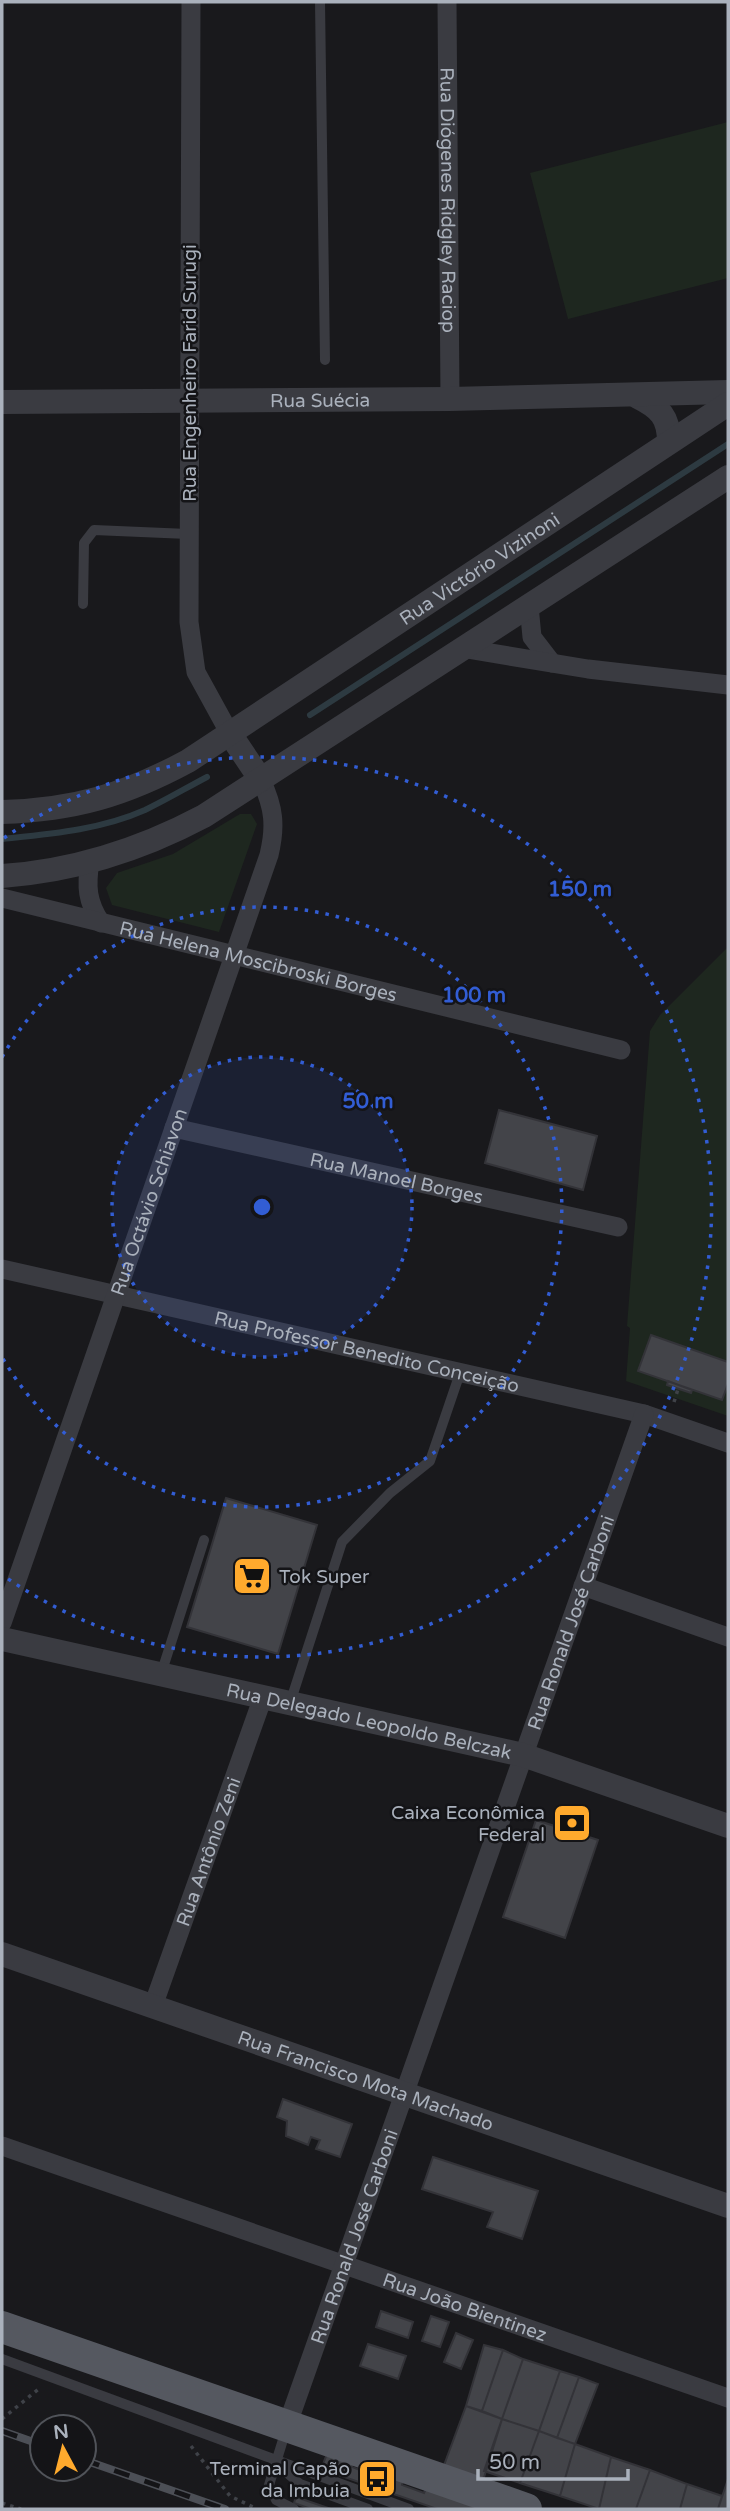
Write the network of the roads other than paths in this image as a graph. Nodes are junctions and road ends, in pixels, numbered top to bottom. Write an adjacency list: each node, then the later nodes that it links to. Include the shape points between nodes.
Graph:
1 (191, 2): 8 (street, Rua Engenheiro Farid Surugi)
2 (320, 2): 4 (lane)
3 (447, 2): 7 (street, Rua Diógenes Ridgley Raciop)
4 (325, 360)
5 (728, 392): 6 (street, Rua Suécia)
6 (639, 397): 7 (street, Rua Suécia); 11 (street, via 662,411)
7 (450, 399): 8 (street, Rua Suécia)
8 (188, 400): 9 (street, Rua Suécia); 13 (street, Rua Engenheiro Farid Surugi)
9 (2, 402)
10 (728, 404): 11 (street, Rua Victório Vizinoni)
11 (669, 442): 19 (street, Rua Victório Vizinoni)
12 (728, 477): 15 (street)
13 (188, 534): 14 (lane, via 94,530 84,543); 19 (street, Rua Engenheiro Farid Surugi, via 192,656 203,688)
14 (83, 604)
15 (530, 606): 16 (street); 17 (street, via 532,637)
16 (461, 648): 17 (street); 20 (street)
17 (552, 663): 18 (street)
18 (728, 685)
19 (230, 734): 20 (street); 21 (street, Rua Victório Vizinoni, via 130,790 80,805)
20 (261, 780): 22 (street, via 176,831); 26 (street, Rua Octávio Schiavon, via 273,808 273,839)
21 (2, 811)
22 (90, 862): 23 (street); 25 (street, Rua Helena Moscibroski Borges, via 87,894)
23 (2, 876)
24 (2, 898): 25 (street, Rua Helena Moscibroski Borges)
25 (101, 923): 26 (street, Rua Helena Moscibroski Borges)
26 (234, 955): 27 (street, Rua Helena Moscibroski Borges); 28 (street, Rua Octávio Schiavon)
27 (621, 1050)
28 (174, 1128): 29 (street, Rua Manoel Borges); 31 (street, Rua Octávio Schiavon)
29 (618, 1227)
30 (2, 1269): 31 (street, Rua Professor Benedito Conceição)
31 (116, 1295): 32 (street, Rua Professor Benedito Conceição); 37 (street, Rua Octávio Schiavon)
32 (460, 1373): 33 (street, Rua Professor Benedito Conceição); 42 (lane, via 430,1461 390,1493 342,1542)
33 (644, 1414): 34 (street, Rua Professor Benedito Conceição); 36 (street, Rua Ronald José Carboni)
34 (728, 1443)
35 (204, 1541): 40 (lane)
36 (583, 1586): 38 (street); 43 (street, Rua Ronald José Carboni)
37 (2, 1623)
38 (728, 1637)
39 (2, 1639): 40 (street, Rua Delegado Leopoldo Belczak)
40 (161, 1675): 41 (street, Rua Delegado Leopoldo Belczak)
41 (263, 1697): 42 (street, Rua Delegado Leopoldo Belczak); 46 (street, Rua Antônio Zeni)
42 (290, 1703): 43 (street, Rua Delegado Leopoldo Belczak)
43 (523, 1755): 44 (street, Rua Delegado Leopoldo Belczak); 47 (street, Rua Ronald José Carboni)
44 (728, 1826)
45 (2, 1954): 46 (street, Rua Francisco Mota Machado)
46 (153, 2006): 47 (street, Rua Francisco Mota Machado)
47 (404, 2094): 49 (street, Rua Francisco Mota Machado); 50 (street, Rua Ronald José Carboni)
48 (2, 2146): 50 (street, Rua João Bientinez)
49 (728, 2206)
50 (344, 2265): 53 (street, Rua João Bientinez); 54 (street, Rua Ronald José Carboni)
51 (2, 2327): 54 (main road)
52 (2, 2359): 55 (lane)
53 (728, 2398)
54 (287, 2426): 55 (lane); 59 (main road)
55 (275, 2462): 56 (lane, via 271,2492 281,2504); 57 (lane, via 300,2484); 58 (lane)
56 (294, 2509)
57 (368, 2509)
58 (409, 2509)
59 (526, 2509)

